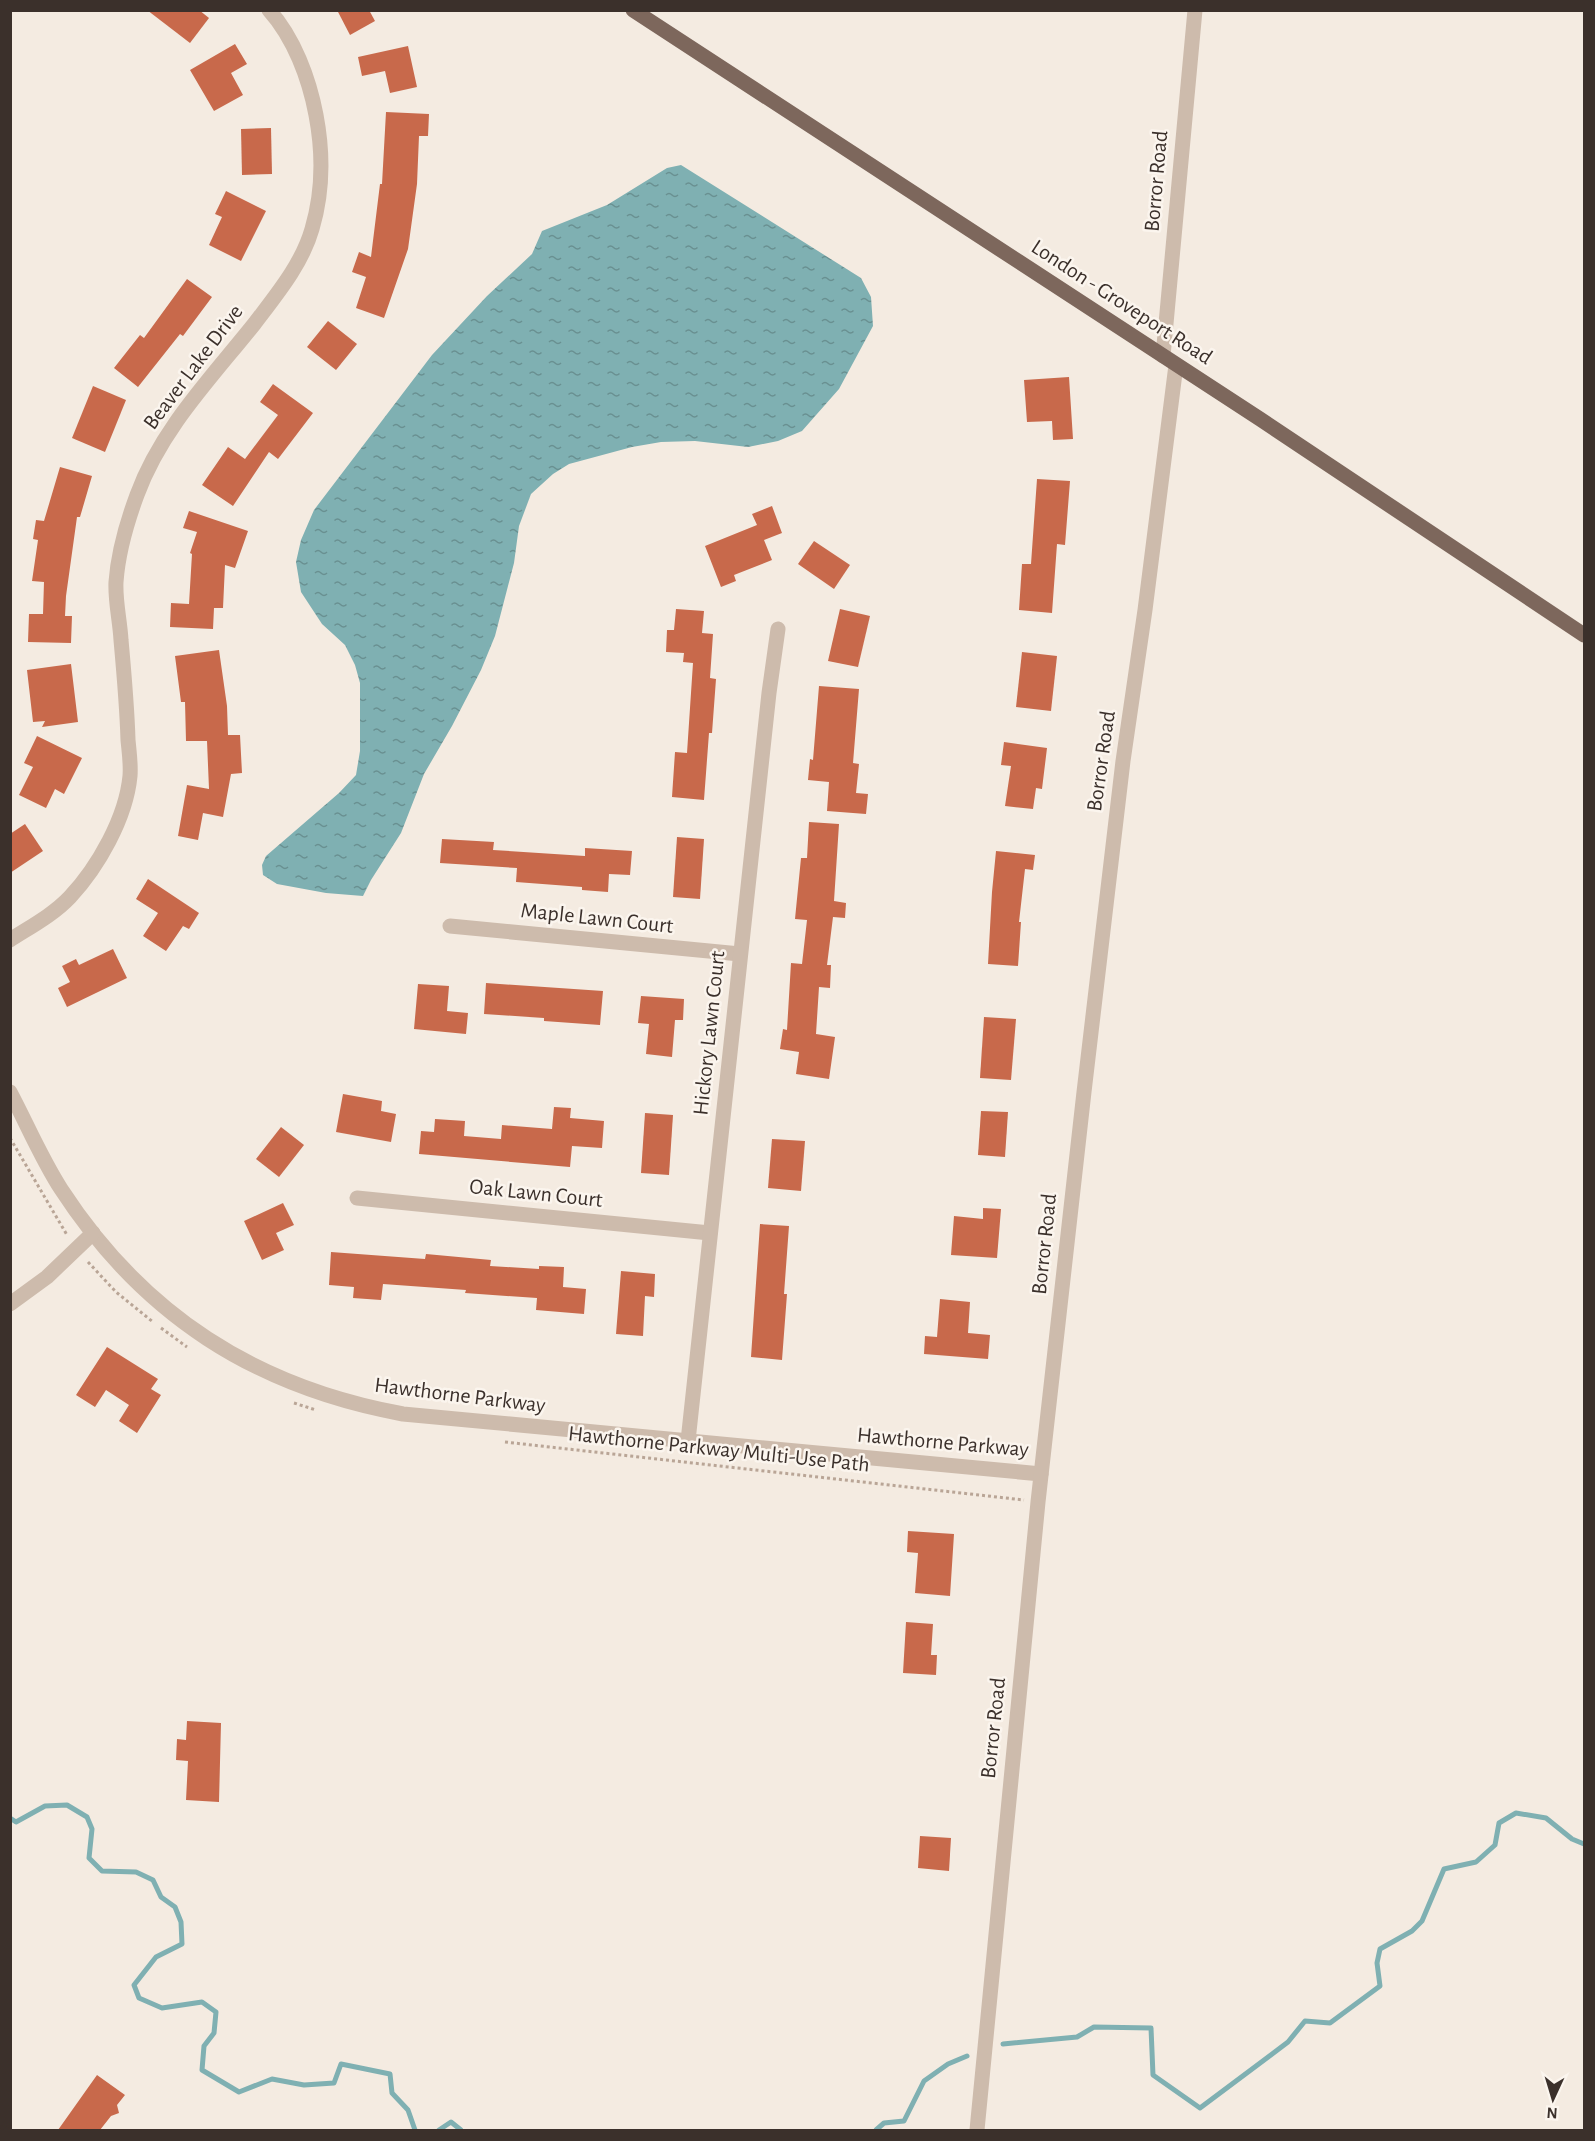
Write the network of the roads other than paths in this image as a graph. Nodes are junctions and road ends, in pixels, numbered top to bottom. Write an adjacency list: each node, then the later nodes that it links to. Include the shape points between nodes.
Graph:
1 (269, 10): 8 (street, Beaver Lake Drive, via 297,55 313,97 321,180 312,230 296,266 274,299 153,457 137,496 116,583 130,777 122,810 109,841 70,898)
2 (633, 10): 4 (main road, London - Groveport Road)
3 (1195, 10): 4 (street, Borror Road)
4 (1169, 361): 6 (main road, London - Groveport Road); 16 (street, Borror Road)
5 (778, 629): 9 (street, Hickory Lawn Court)
6 (1584, 634)
7 (450, 926): 9 (street, Maple Lawn Court)
8 (10, 940)
9 (740, 954): 13 (street, Hickory Lawn Court)
10 (10, 1092): 12 (street, Hawthorne Parkway, via 60,1188)
11 (357, 1198): 13 (street, Oak Lawn Court)
12 (93, 1233): 14 (street, via 47,1277); 15 (street, Hawthorne Parkway, via 153,1298 195,1331 267,1374 326,1396 403,1414)
13 (710, 1233): 15 (street, Hickory Lawn Court)
14 (10, 1304)
15 (688, 1442): 16 (street, Hawthorne Parkway)
16 (1041, 1474): 17 (street, Borror Road)
17 (977, 2130)

